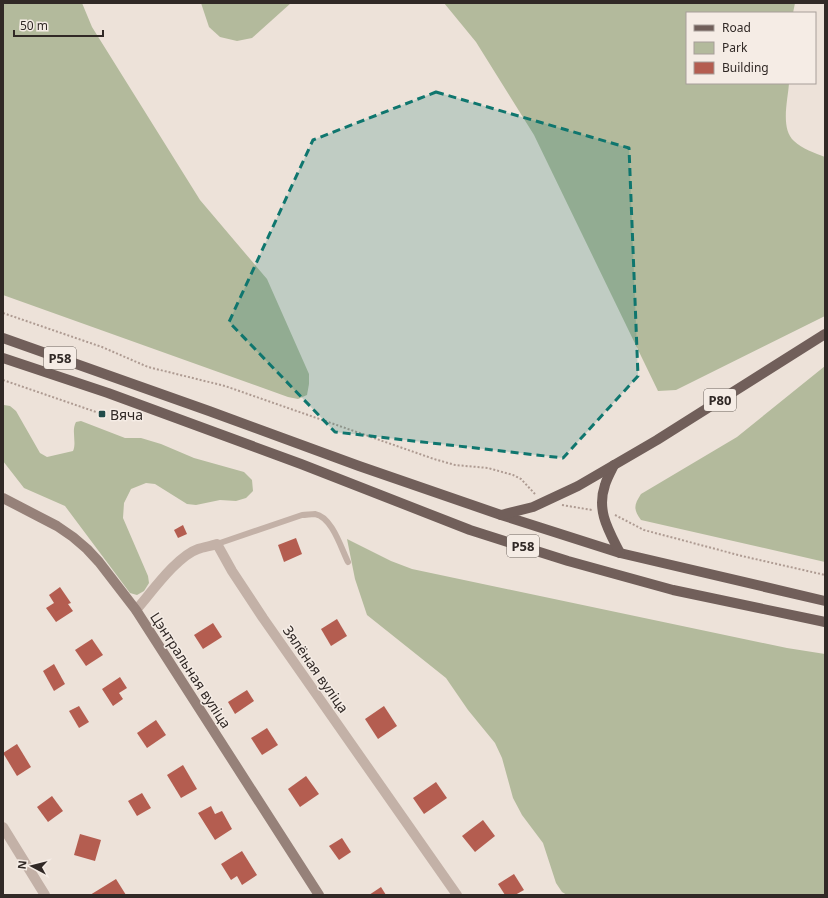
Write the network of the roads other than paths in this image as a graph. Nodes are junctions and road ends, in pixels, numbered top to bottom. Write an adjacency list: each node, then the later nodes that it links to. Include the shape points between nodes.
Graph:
1 (825, 334): 4 (main road, Р80)
2 (3, 338): 6 (main road, Р58)
3 (3, 358): 12 (main road, Р58, via 108,393 301,464 470,530 673,590)
4 (614, 465): 6 (main road, Р80, via 545,502); 8 (main road, via 605,484 602,512)
5 (3, 498): 11 (street, Цэнтральная вуліца, via 74,537 99,562)
6 (501, 515): 8 (main road, Р58)
7 (217, 544): 9 (lane, via 302,515 314,514 322,517 331,526); 11 (street, via 198,549 174,566); 16 (street, Зялёная вуліца, via 263,618)
8 (620, 553): 10 (main road, Р58)
9 (348, 562)
10 (825, 601)
11 (136, 610): 15 (street, Цэнтральная вуліца)
12 (825, 622)
13 (3, 827): 14 (street)
14 (45, 895)
15 (319, 895)
16 (457, 895)

